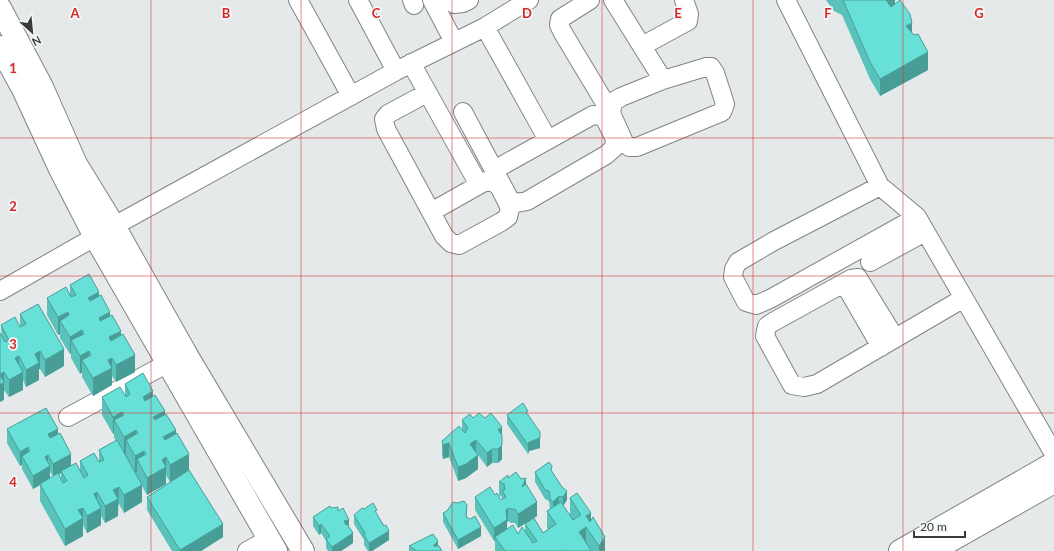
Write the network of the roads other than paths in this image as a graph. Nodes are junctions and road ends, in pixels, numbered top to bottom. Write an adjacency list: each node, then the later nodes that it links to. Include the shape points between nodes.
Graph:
1 (298, 0): 20 (street)
2 (358, 0): 17 (street)
3 (432, 0): 14 (street)
4 (450, 0): 5 (street, via 454,4)
5 (469, 0)
6 (529, 0): 11 (street)
7 (590, 0): 22 (street, via 560,19 559,25)
8 (613, 0): 15 (street)
9 (684, 0): 15 (street, via 689,14 688,21)
10 (786, 0): 26 (street)
11 (510, 5): 13 (street)
12 (0, 8): 29 (street, via 42,87 76,164)
13 (485, 27): 14 (street); 23 (street)
14 (454, 42): 17 (street)
15 (642, 46): 18 (street)
16 (0, 47): 30 (street)
17 (403, 67): 19 (street); 20 (street)
18 (663, 80): 22 (street, via 613,102); 22 (street, via 711,67 725,104 722,112 637,147 629,147 624,142)
19 (427, 93): 25 (street); 27 (street, via 388,114 384,119 386,129)
20 (351, 96): 29 (street)
21 (463, 112): 24 (street)
22 (611, 113)
23 (548, 140): 24 (street); 24 (street, via 593,115 602,116 615,140 614,148 606,155 527,201 517,203 510,200)
24 (494, 170)
25 (478, 185): 27 (street); 27 (street, via 486,181 495,183 500,188 510,208 508,217 459,245 451,243 444,236)
26 (880, 186): 28 (street); 28 (street, via 738,262 733,277 746,302 756,305 770,299)
27 (431, 212)
28 (921, 225): 31 (street); 33 (street)
29 (114, 226): 30 (street); 42 (street, via 186,354)
30 (95, 237): 32 (street); 35 (street)
31 (870, 262)
32 (0, 291)
33 (964, 298): 34 (street); 37 (street)
34 (888, 343): 34 (street, via 858,278 851,279 767,326 765,336 792,385 804,388 817,384)
35 (168, 362): 36 (street); 40 (street)
36 (68, 417)
37 (1054, 454)
38 (1054, 463): 43 (street)
39 (1054, 482): 44 (street)
40 (273, 545): 41 (street)
41 (247, 551)
42 (303, 551)
43 (900, 551)
44 (932, 551)

